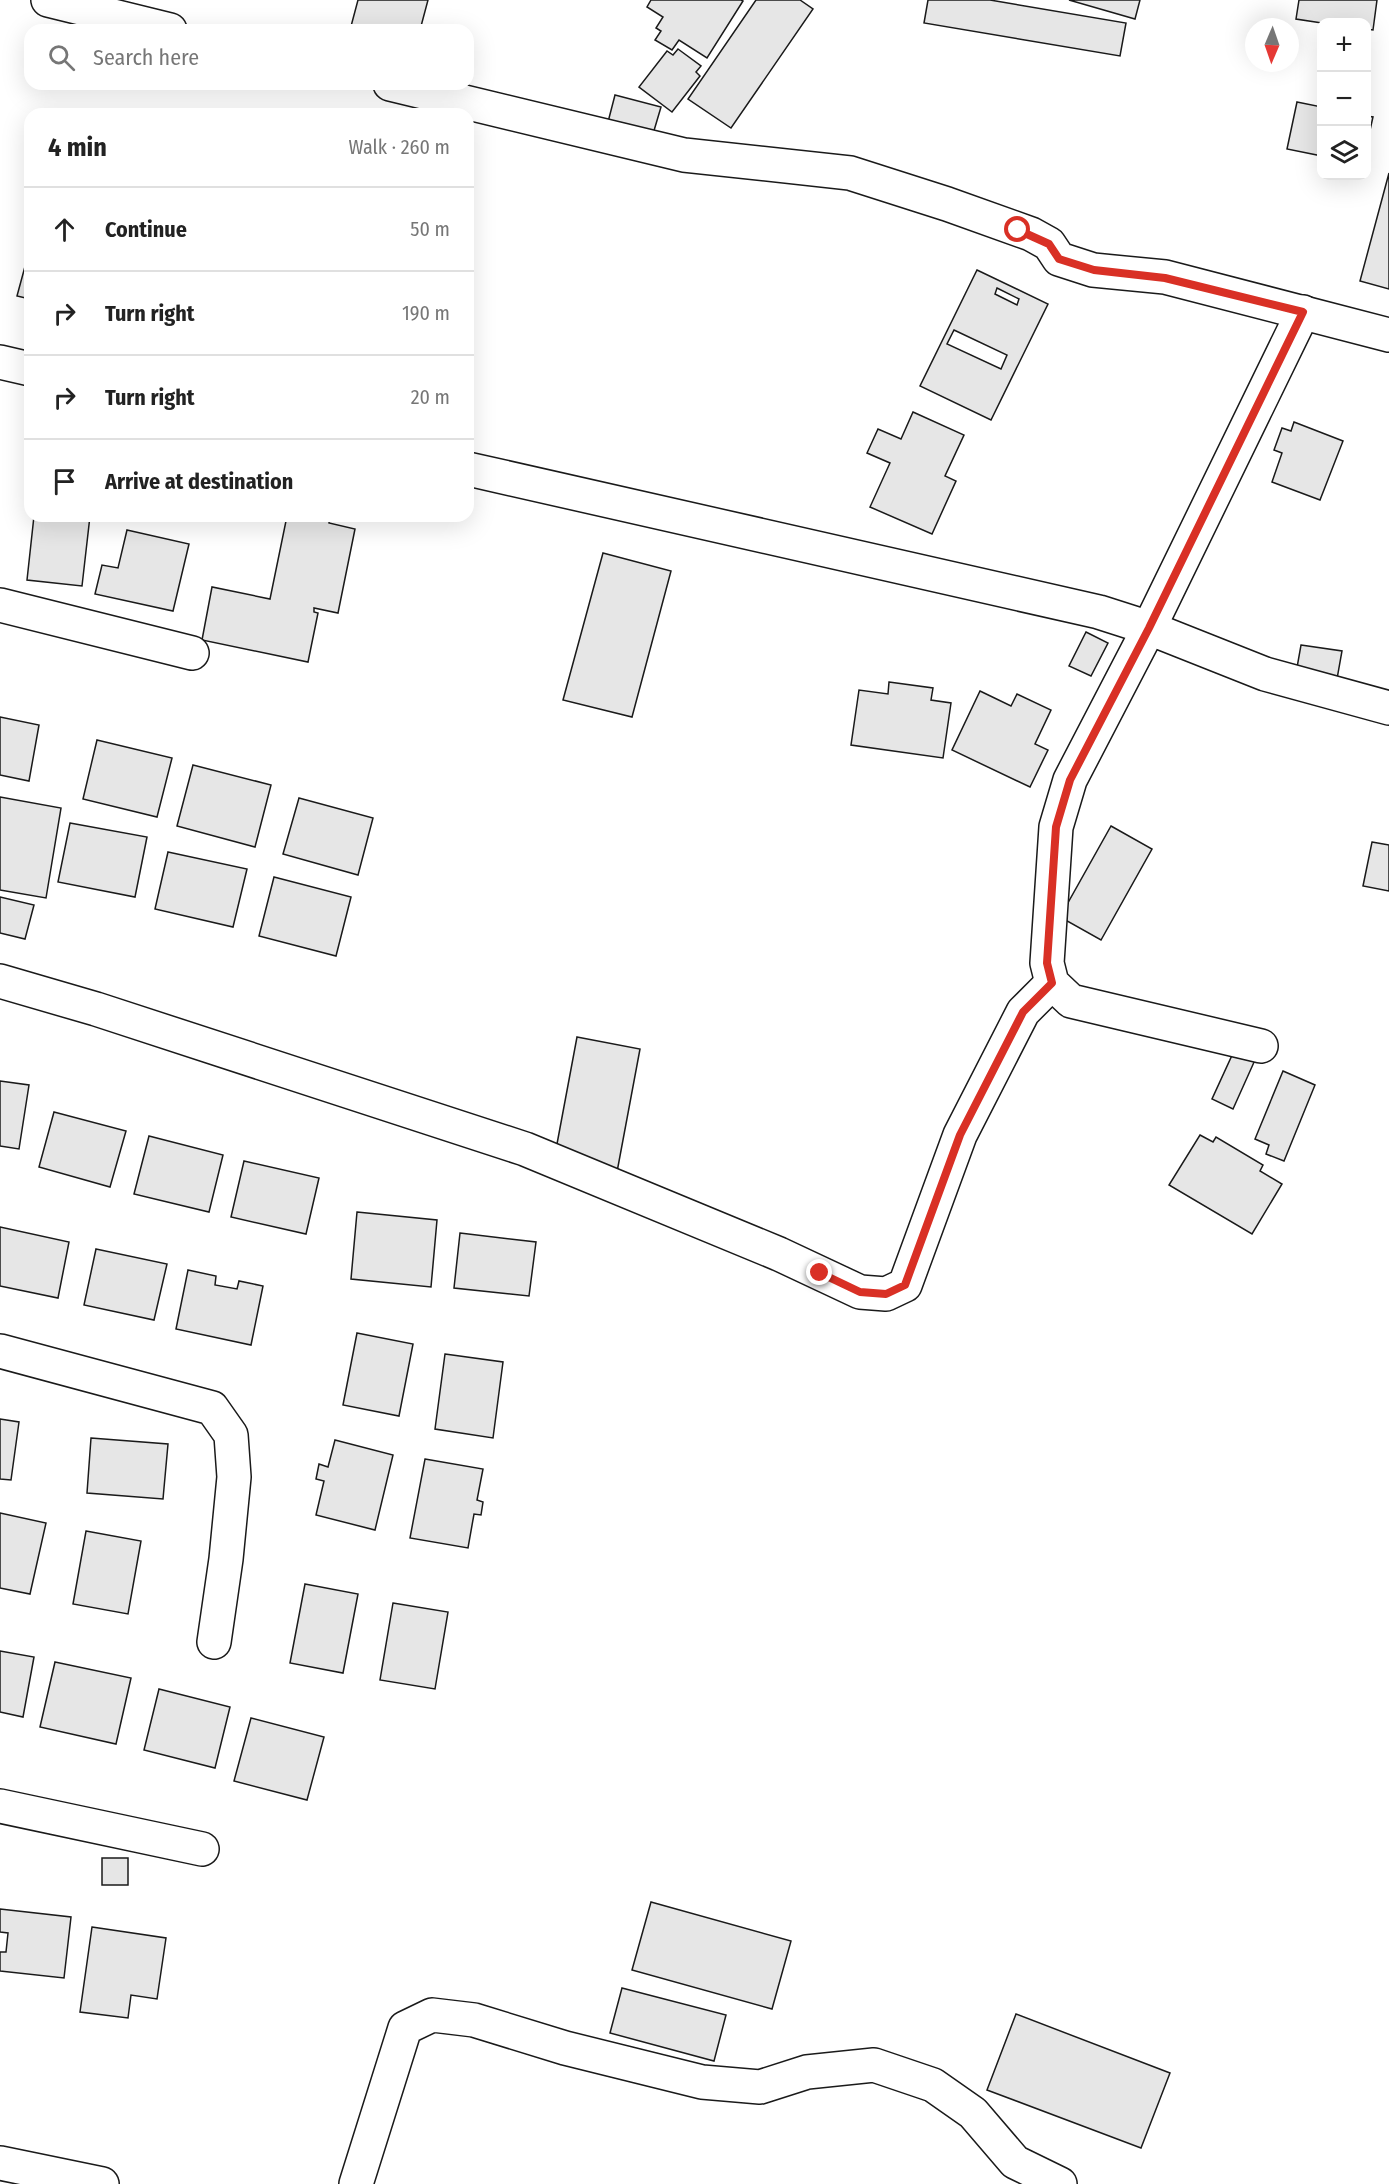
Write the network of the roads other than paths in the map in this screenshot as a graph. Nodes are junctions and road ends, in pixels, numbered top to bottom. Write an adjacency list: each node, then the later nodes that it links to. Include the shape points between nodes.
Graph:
1 (48, 0): 2 (street)
2 (146, 24)
3 (415, 90): 4 (street, via 684,155 850,173 1031,234 1049,244 1059,259 1094,270 1165,278)
4 (1303, 312): 5 (street); 10 (street)
5 (1389, 335)
6 (0, 362): 7 (street)
7 (24, 368)
8 (474, 470): 10 (street, via 1099,612)
9 (0, 605): 11 (street)
10 (1149, 628): 12 (street, via 1265,674); 14 (street, via 1070,780 1056,827 1047,963)
11 (192, 653)
12 (1389, 708)
13 (0, 981): 14 (street, via 525,1149 779,1254 860,1292 886,1294 905,1285 960,1135 1023,1012)
14 (1052, 983): 15 (street, via 1071,1000)
15 (1261, 1046)
16 (0, 1351): 17 (street, via 212,1408 231,1435 234,1477)
17 (214, 1642)
18 (0, 1806): 19 (street)
19 (202, 1849)
20 (0, 2163): 21 (street)
21 (102, 2184)
22 (356, 2184): 23 (street, via 405,2028 432,2014 474,2020 565,2048 702,2082 760,2087 807,2072 874,2065 933,2085 973,2113 1015,2162)
23 (1060, 2184)

